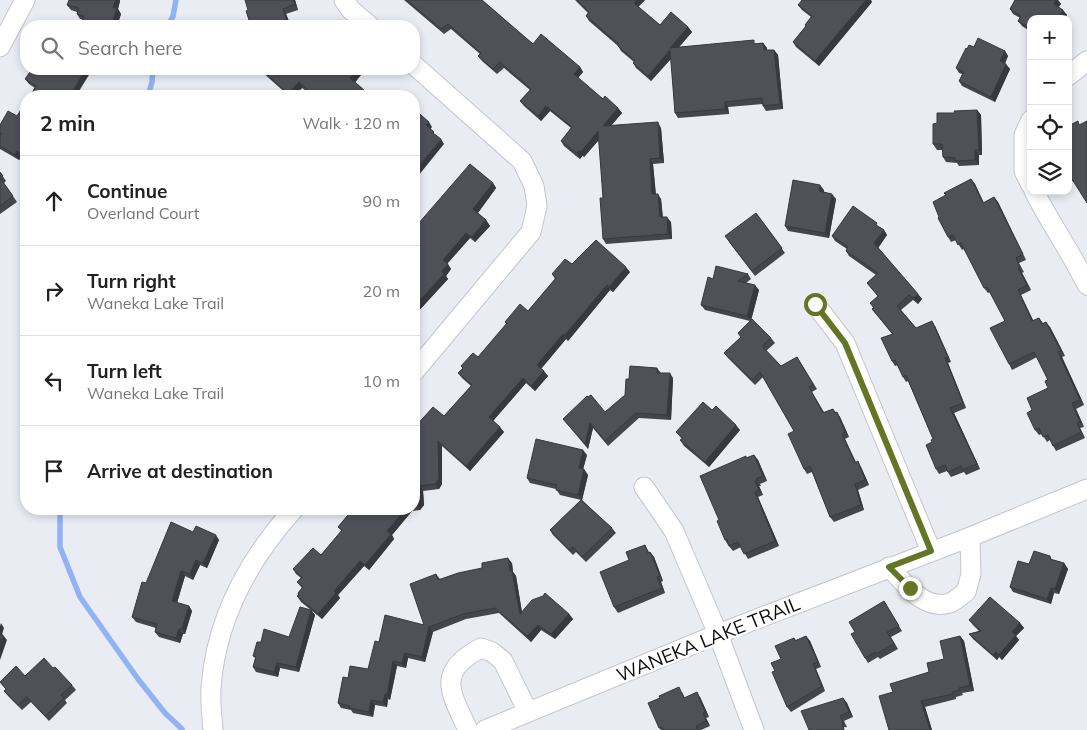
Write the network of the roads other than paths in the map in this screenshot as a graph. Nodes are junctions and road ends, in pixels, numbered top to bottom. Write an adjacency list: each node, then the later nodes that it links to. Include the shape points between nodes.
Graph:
1 (25, 0): 4 (street)
2 (344, 0): 3 (street)
3 (363, 20)
4 (0, 47)
5 (1087, 61): 7 (street)
6 (420, 70): 13 (street, via 522,162 534,186 537,206 531,232)
7 (1072, 73)
8 (1027, 129): 9 (street, via 1024,135 1024,171)
9 (1027, 177)
10 (1036, 195): 11 (street)
11 (1087, 285)
12 (815, 304): 18 (street, via 845,343)
13 (420, 365)
14 (644, 487): 20 (street, via 674,531)
15 (1087, 490): 17 (street, WANEKA LAKE TRAIL)
16 (288, 515): 23 (street, via 255,557 231,602 220,638 211,688)
17 (970, 537): 18 (street, WANEKA LAKE TRAIL); 19 (street, via 971,574 966,592 950,602 932,604 918,597)
18 (931, 551): 19 (street, WANEKA LAKE TRAIL)
19 (889, 567): 20 (street, WANEKA LAKE TRAIL)
20 (718, 634): 21 (street, WANEKA LAKE TRAIL); 25 (street)
21 (528, 712): 22 (street, WANEKA LAKE TRAIL); 24 (street, via 503,661 481,648 455,668 449,683)
22 (491, 729)
23 (213, 730)
24 (468, 730)
25 (754, 730)

